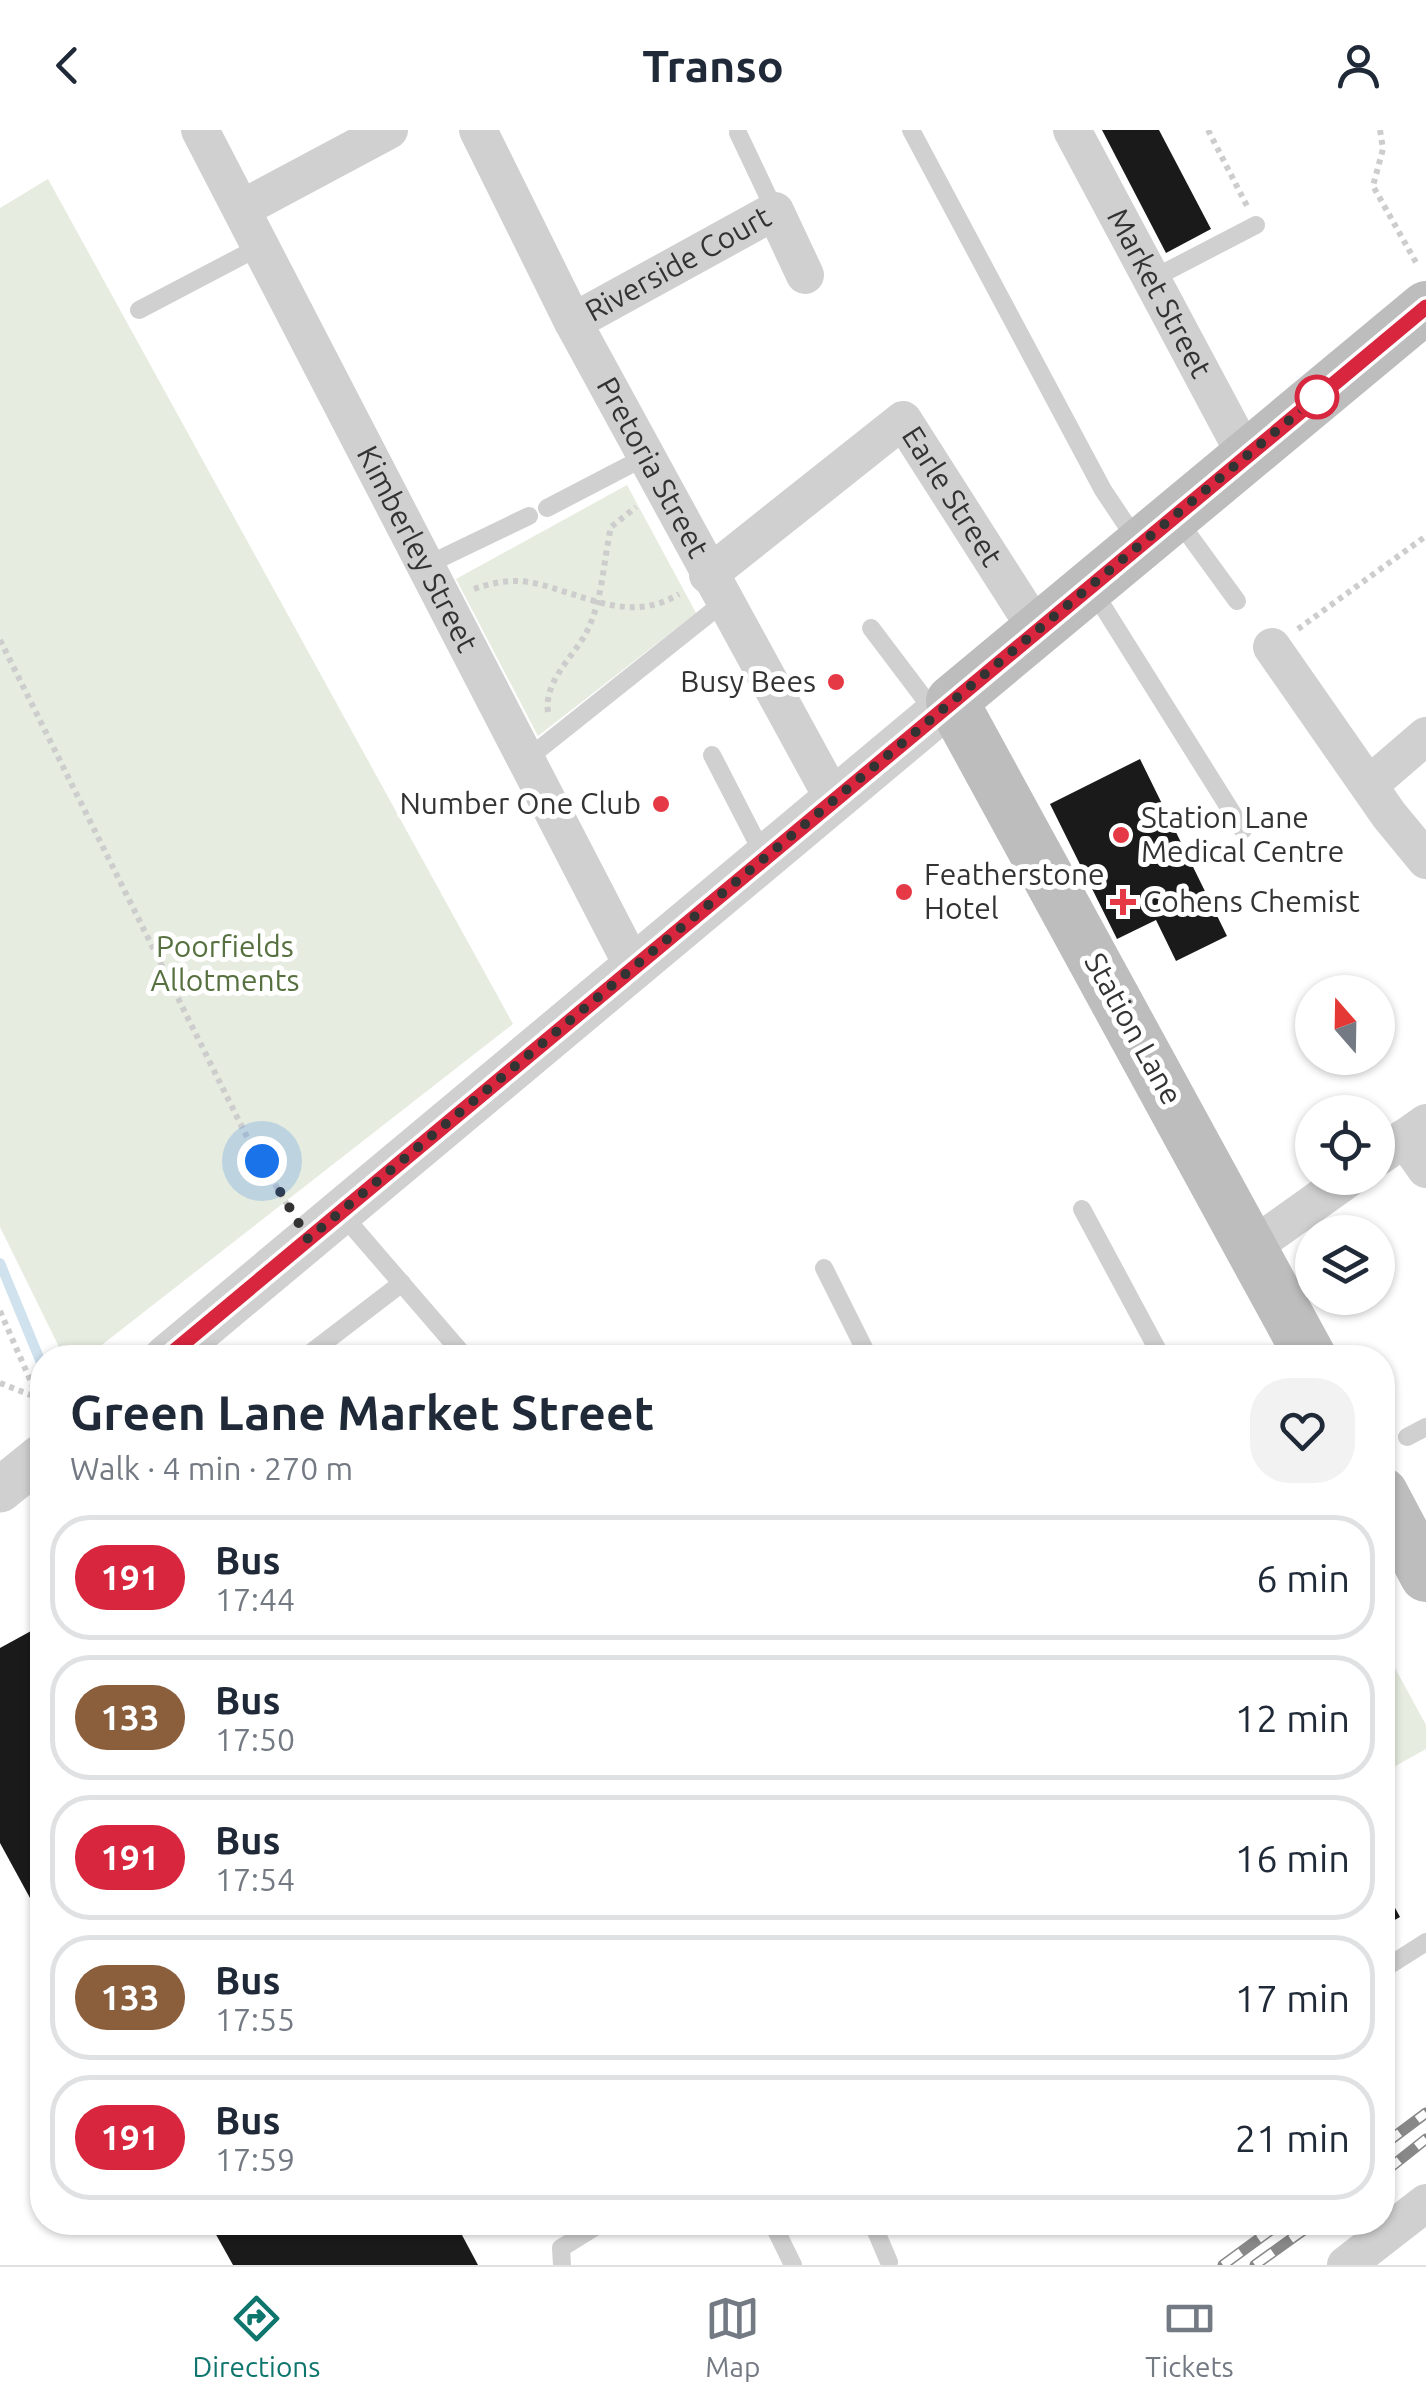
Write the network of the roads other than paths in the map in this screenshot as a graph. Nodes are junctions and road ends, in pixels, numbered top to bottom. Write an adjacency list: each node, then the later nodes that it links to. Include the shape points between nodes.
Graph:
1 (200, 130): 7 (street, Kimberley Street)
2 (389, 130): 7 (street)
3 (478, 130): 15 (street, Pretoria Street)
4 (911, 130): 20 (lane, via 1103,490)
5 (1072, 130): 12 (street, Market Street)
6 (738, 133): 8 (lane)
7 (242, 208): 10 (street, Kimberley Street)
8 (775, 211): 11 (street, Riverside Court); 15 (street, Riverside Court)
9 (1256, 225): 12 (lane)
10 (262, 246): 14 (lane); 21 (street, Kimberley Street)
11 (805, 274)
12 (1152, 279): 16 (street, Market Street)
13 (1426, 307): 16 (main road)
14 (139, 310)
15 (573, 322): 17 (street, Pretoria Street)
16 (1246, 456): 20 (main road)
17 (645, 457): 18 (lane); 23 (street, Pretoria Street)
18 (547, 508)
19 (529, 516): 21 (lane)
20 (1158, 531): 22 (main road); 24 (lane)
21 (427, 565): 30 (street, Kimberley Street)
22 (1090, 587): 26 (main road); 34 (lane)
23 (716, 588): 26 (street, Earle Street, via 903,420); 30 (lane); 33 (street, Pretoria Street)
24 (1237, 601)
25 (872, 628): 28 (lane)
26 (1037, 630): 28 (main road)
27 (1272, 648): 32 (street)
28 (944, 708): 33 (street); 41 (main road, Station Lane)
29 (1426, 736): 32 (street)
30 (542, 747): 37 (street, Kimberley Street)
31 (712, 754): 35 (lane)
32 (1370, 785): 36 (street)
33 (834, 800): 35 (street)
34 (1243, 830)
35 (766, 859): 37 (street)
36 (1426, 860)
37 (635, 970): 40 (street)
38 (1325, 1195): 41 (street)
39 (1082, 1209): 48 (lane)
40 (324, 1226): 43 (lane); 44 (street)
41 (1252, 1247): 49 (main road, Station Lane)
42 (824, 1268): 47 (lane)
43 (402, 1282): 45 (lane); 46 (lane)
44 (182, 1345)
45 (321, 1345)
46 (455, 1345)
47 (862, 1345)
48 (1155, 1345)
49 (1300, 1345)
50 (1426, 1427): 51 (lane)
51 (1408, 1437)
52 (30, 1466): 53 (street)
53 (0, 1490)
54 (1395, 1518): 55 (main road)
55 (1426, 1576)
56 (1426, 1942): 57 (lane)
57 (1395, 1962)
58 (1426, 2202): 59 (street)
59 (1395, 2226)
60 (582, 2235): 65 (lane, via 560,2248)
61 (778, 2235): 66 (lane)
62 (878, 2235): 64 (lane)
63 (1384, 2235): 67 (street)
64 (889, 2262)
65 (562, 2265)
66 (793, 2265)
67 (1346, 2265)

